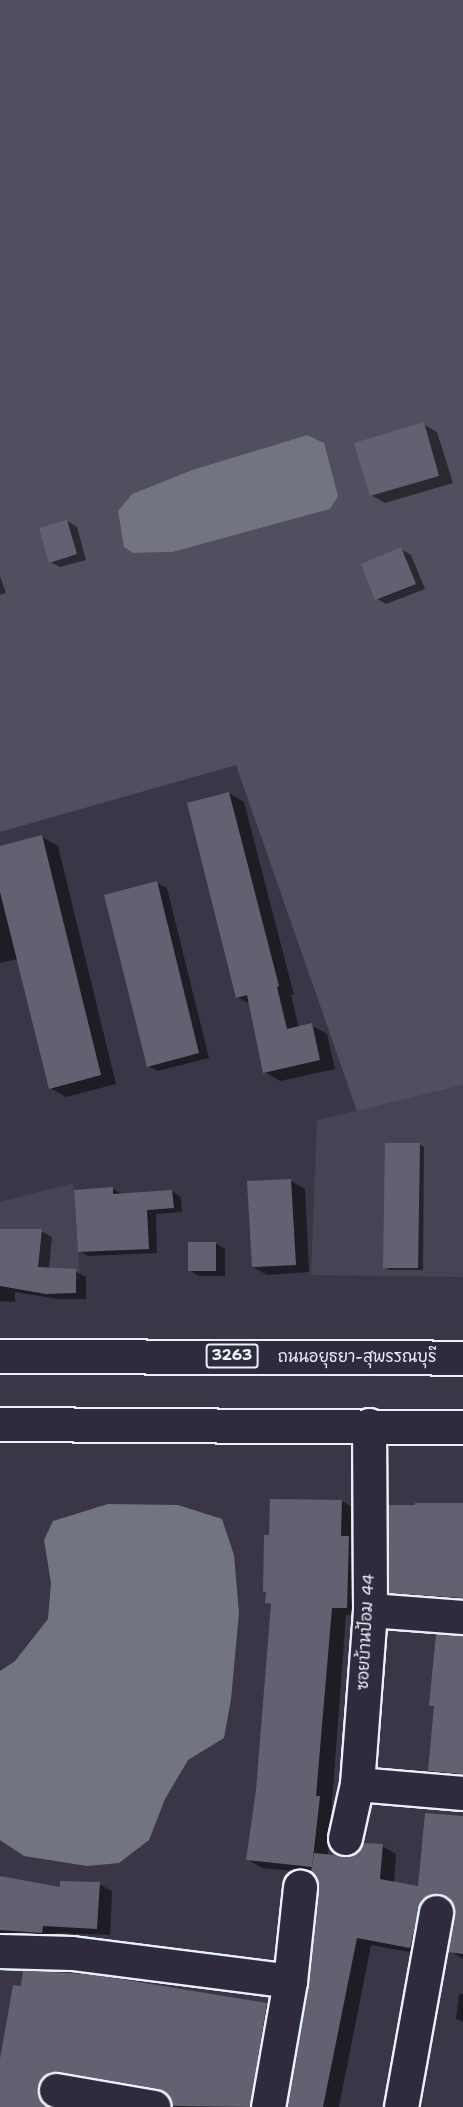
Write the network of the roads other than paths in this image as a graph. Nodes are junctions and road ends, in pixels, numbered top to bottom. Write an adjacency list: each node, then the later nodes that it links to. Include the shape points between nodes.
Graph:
1 (0, 1356): 2 (street, ถนนอยุธยา-สุพรรณบุรี / 3263)
2 (463, 1358)
3 (0, 1424): 4 (street)
4 (369, 1425): 5 (street); 6 (street, ซอยบ้านป้อม 44)
5 (463, 1427)
6 (369, 1610): 7 (street); 8 (street, ซอยบ้านป้อม 44)
7 (463, 1617)
8 (357, 1784): 9 (street); 10 (street, ซอยบ้านป้อม 44)
9 (463, 1793)
10 (345, 1838)
11 (300, 1887): 14 (street)
12 (436, 1912): 18 (street)
13 (0, 1951): 14 (street, via 72,1953)
14 (290, 1981): 17 (street)
15 (56, 2090): 16 (street)
16 (154, 2107)
17 (268, 2107)
18 (401, 2107)

